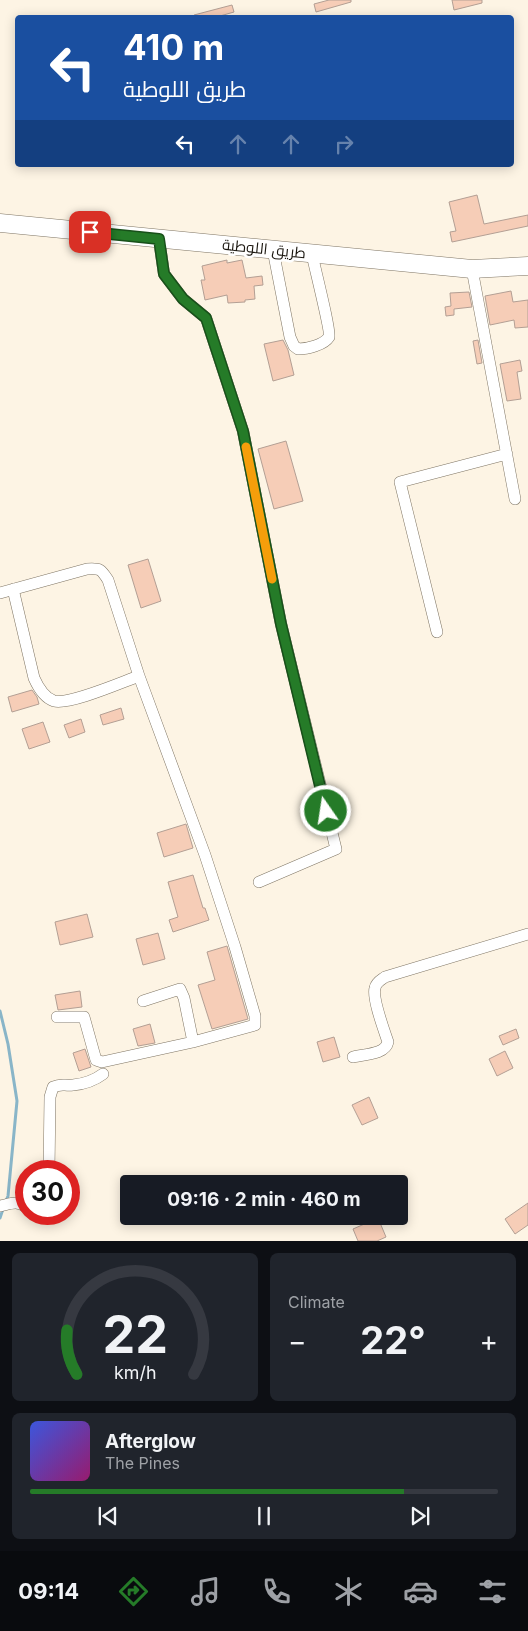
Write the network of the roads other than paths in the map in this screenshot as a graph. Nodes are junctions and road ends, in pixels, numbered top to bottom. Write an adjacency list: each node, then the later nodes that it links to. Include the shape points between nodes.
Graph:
1 (0, 223): 2 (main road, طريق اللوطية)
2 (159, 239): 3 (main road, طريق اللوطية); 13 (street, via 164,274 183,299 206,318 243,431 281,624 336,849)
3 (273, 250): 4 (main road, طريق اللوطية); 4 (street, via 291,342 298,349 321,344 330,334)
4 (312, 254): 6 (main road, طريق اللوطية)
5 (528, 266): 6 (main road, طريق اللوطية)
6 (472, 269): 7 (street)
7 (506, 454): 8 (street); 11 (street, via 400,482)
8 (515, 498)
9 (14, 589): 10 (street); 12 (street, via 87,569 102,570 115,598); 12 (street, via 34,678 50,699 56,702 96,693)
10 (0, 593)
11 (437, 632)
12 (139, 676): 17 (street, via 205,855 255,1016 255,1025)
13 (259, 882)
14 (528, 934): 18 (street, via 377,982 374,989 376,1002 387,1046 383,1050)
15 (143, 1001): 17 (street, via 180,989)
16 (57, 1017): 17 (street, via 84,1017 96,1060 102,1062)
17 (193, 1042)
18 (353, 1057)
19 (104, 1074): 20 (street, via 78,1084 53,1087)
20 (49, 1160)
21 (15, 1203): 22 (street)
22 (0, 1206)

